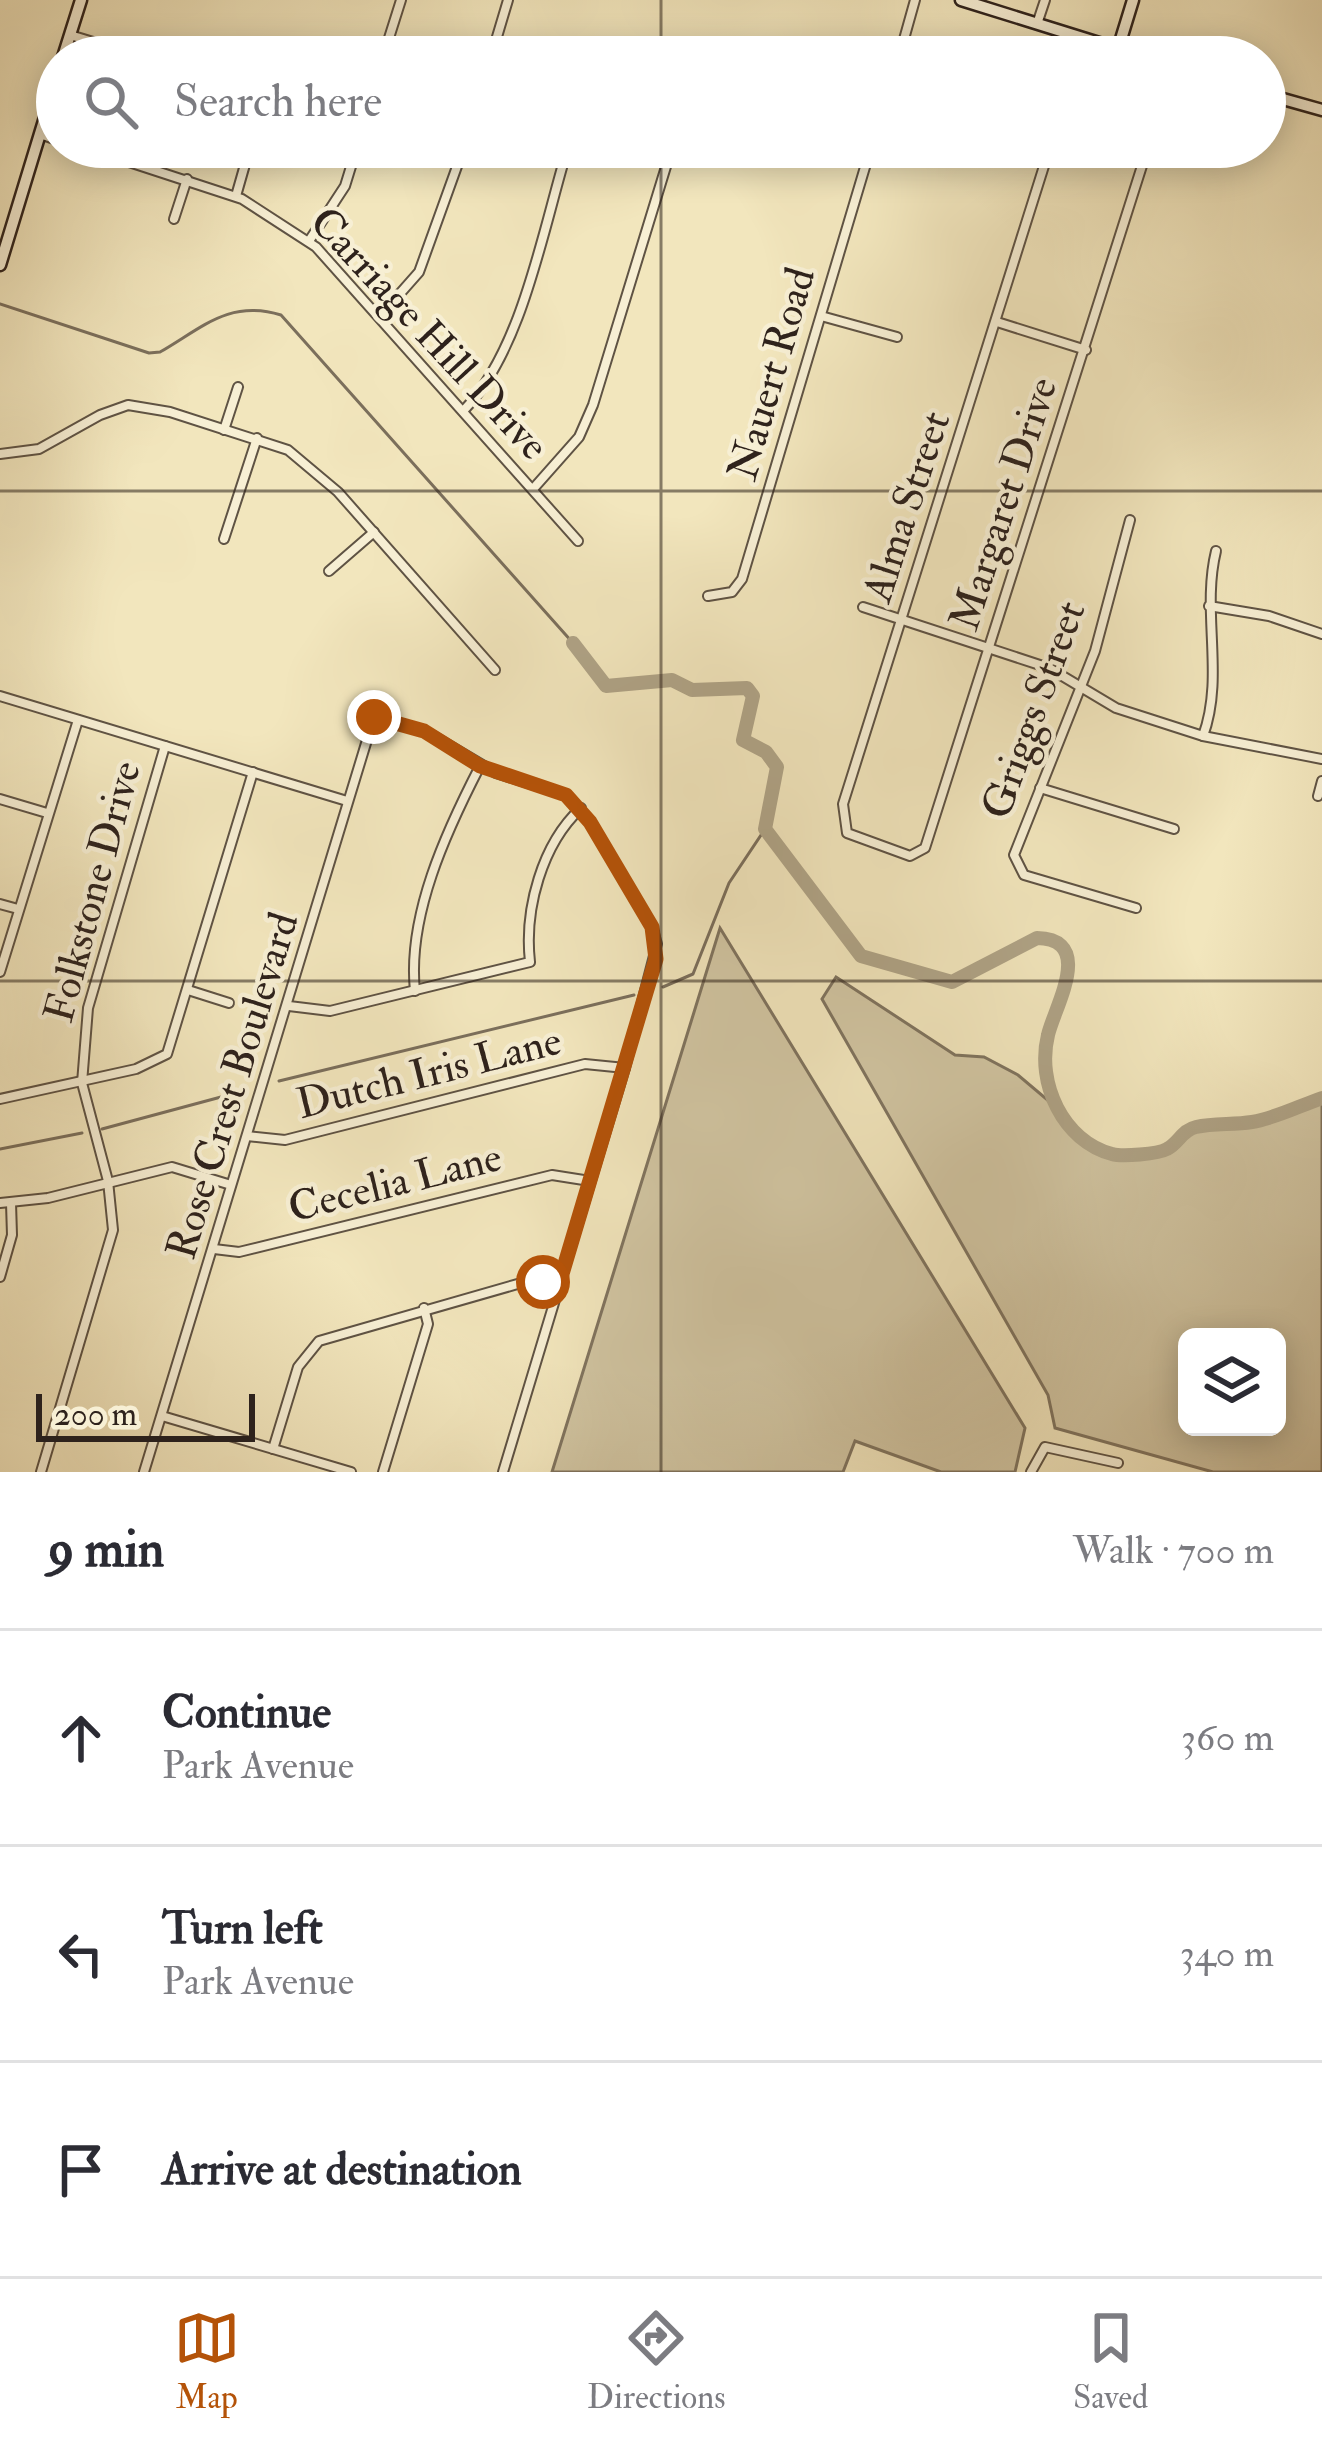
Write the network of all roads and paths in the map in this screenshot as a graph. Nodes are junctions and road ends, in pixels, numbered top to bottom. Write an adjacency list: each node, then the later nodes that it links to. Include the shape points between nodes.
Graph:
1 (81, 0): 9 (street)
2 (401, 0): 11 (street)
3 (508, 0): 12 (street)
4 (915, 0): 13 (street)
5 (961, 0): 8 (street)
6 (1045, 0): 8 (street)
7 (1133, 0): 15 (street)
8 (1037, 24): 14 (street)
9 (70, 35): 10 (street)
10 (73, 36)
11 (390, 36)
12 (497, 36)
13 (905, 36)
14 (1076, 36)
15 (1122, 36)
16 (1286, 100): 17 (street)
17 (1322, 110)
18 (36, 147): 32 (street)
19 (151, 168): 28 (street, Carriage Hill Drive)
20 (244, 168): 29 (street)
21 (351, 168): 31 (street)
22 (456, 168): 33 (street, via 419,272)
23 (561, 168): 39 (street, via 508,339 491,380)
24 (666, 168): 43 (street, via 593,405 579,437)
25 (866, 168): 34 (street, Nauert Road)
26 (1044, 168): 35 (street, Alma Street)
27 (1142, 168): 37 (street, Margaret Drive)
28 (187, 179): 29 (street, Carriage Hill Drive); 30 (street)
29 (236, 196): 31 (street, Carriage Hill Drive)
30 (174, 219)
31 (309, 241): 33 (street, Carriage Hill Drive)
32 (0, 265)
33 (380, 315): 39 (street, Carriage Hill Drive)
34 (821, 316): 36 (street); 50 (street, Nauert Road, via 742,579 732,592)
35 (998, 322): 37 (street); 53 (street, Alma Street)
36 (897, 337)
37 (1086, 350): 55 (street, Margaret Drive)
38 (238, 387): 40 (street)
39 (464, 410): 43 (street, Carriage Hill Drive)
40 (224, 430): 41 (street); 42 (street, via 128,405 39,449)
41 (257, 438): 45 (street, via 298,456); 46 (street)
42 (0, 454)
43 (533, 489): 47 (street, Carriage Hill Drive)
44 (1130, 520): 57 (street, Griggs Street)
45 (374, 532): 49 (street); 56 (street)
46 (224, 539)
47 (578, 541)
48 (1216, 550): 52 (street)
49 (329, 571)
50 (708, 596)
51 (863, 607): 53 (street)
52 (1209, 607): 54 (street); 60 (street, via 1213,698)
53 (902, 620): 55 (street); 73 (street, Alma Street, via 842,813 847,833)
54 (1322, 634)
55 (989, 648): 57 (street, via 1049,668); 73 (street, Margaret Drive, via 925,848)
56 (495, 670)
57 (1078, 688): 60 (street); 66 (street, Griggs Street)
58 (0, 696): 59 (street)
59 (79, 720): 61 (street); 71 (street)
60 (1203, 736): 62 (street)
61 (164, 746): 64 (street); 83 (street, Folkstone Drive, via 88,1008)
62 (1322, 759)
63 (480, 766): 69 (street, Rose Crest Boulevard, via 424,731 374,717); 70 (street, via 554,788); 79 (street, via 448,830 411,953)
64 (253, 772): 69 (street); 78 (street)
65 (1322, 781): 67 (street)
66 (1040, 788): 72 (street); 75 (street, Griggs Street, via 1014,855 1019,871)
67 (1318, 796)
68 (0, 799): 71 (street)
69 (347, 802): 81 (street, Rose Crest Boulevard)
70 (580, 808): 79 (street, via 553,838 528,922 530,962); 82 (street, via 657,944)
71 (47, 813): 76 (street)
72 (1174, 829)
73 (897, 853)
74 (0, 904): 76 (street)
75 (1136, 908)
76 (18, 909): 77 (street)
77 (0, 972)
78 (188, 990): 80 (street); 83 (street, via 166,1054)
79 (415, 991): 81 (street, via 330,1012)
80 (229, 1003)
81 (290, 1006): 85 (street, Rose Crest Boulevard)
82 (625, 1069): 85 (street, Dutch Iris Lane, via 585,1064 285,1140); 87 (street)
83 (82, 1083): 84 (street); 86 (street, Folkstone Drive)
84 (0, 1099)
85 (247, 1136): 88 (street, Rose Crest Boulevard)
86 (108, 1181): 88 (street, via 172,1167); 89 (street); 97 (street, Folkstone Drive, via 108,1252)
87 (590, 1181): 90 (street, Cecelia Lane, via 552,1175 239,1252); 92 (street)
88 (232, 1186): 90 (street, Rose Crest Boulevard)
89 (5, 1203): 91 (street, via 12,1235)
90 (214, 1249): 94 (street, Rose Crest Boulevard)
91 (0, 1277)
92 (559, 1284): 93 (street, via 521,1283); 101 (street)
93 (424, 1308): 95 (street, via 332,1333 306,1351); 100 (street, via 428,1324)
94 (162, 1416): 95 (street); 98 (street, Rose Crest Boulevard)
95 (273, 1449): 99 (street)
96 (1118, 1463): 102 (street, via 1046,1447)
97 (40, 1472)
98 (145, 1472)
99 (351, 1472)
100 (382, 1472)
101 (503, 1472)
102 (1031, 1472)

